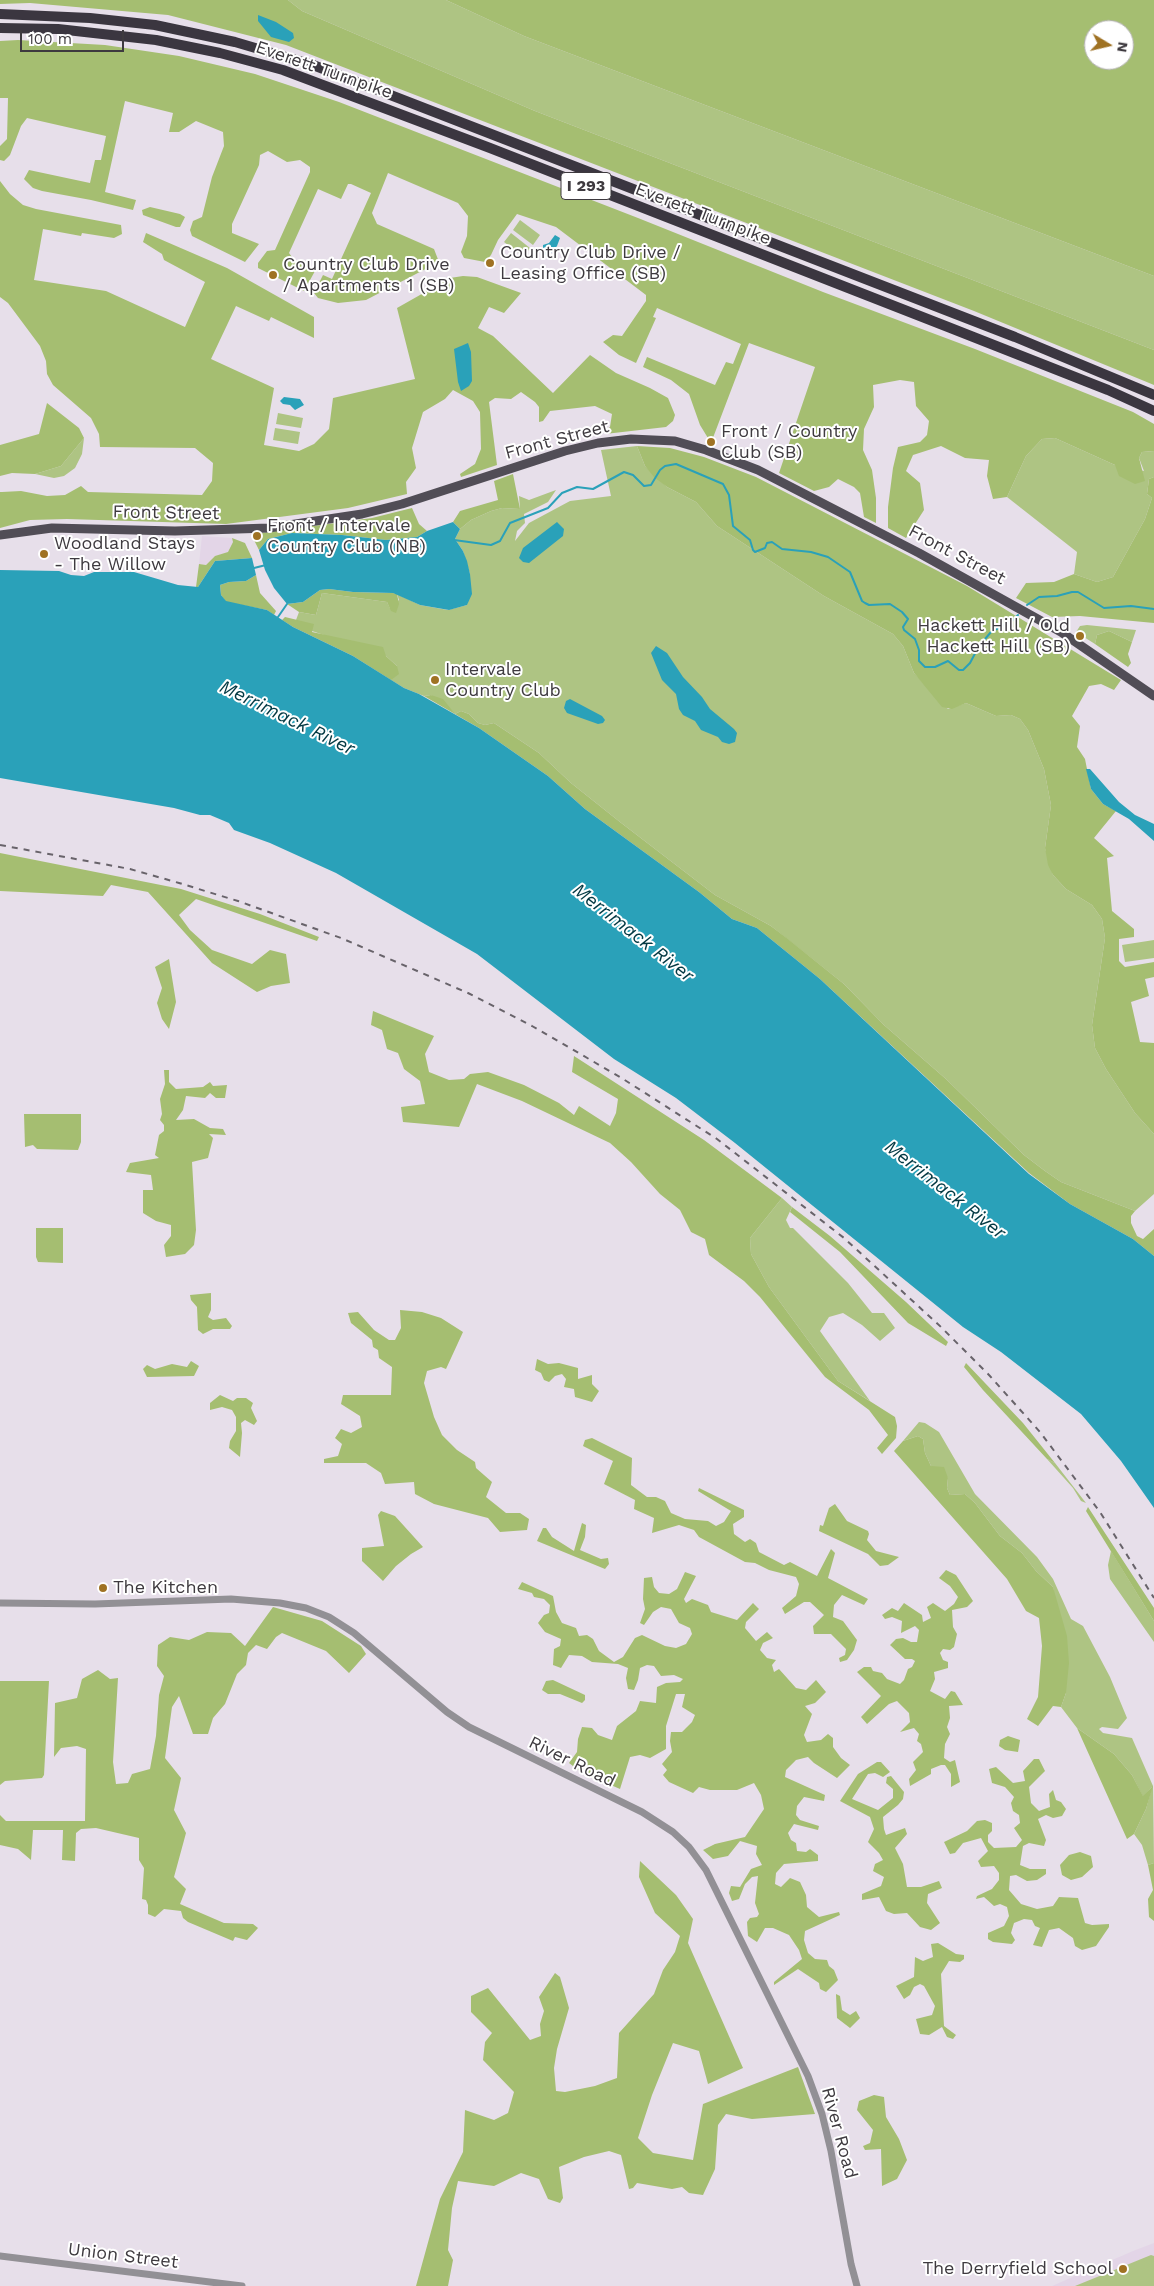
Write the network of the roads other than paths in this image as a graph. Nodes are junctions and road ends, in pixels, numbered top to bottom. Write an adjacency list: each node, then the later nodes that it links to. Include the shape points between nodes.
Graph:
1 (0, 14): 3 (highway, Everett Turnpike / I 293, via 90,18 155,26 235,42 306,63 997,330)
2 (0, 28): 4 (highway, Everett Turnpike / I 293, via 58,29 156,40 283,70 948,327)
3 (1154, 395)
4 (1154, 411)
5 (0, 535): 6 (main road, Front Street, via 52,528 166,531 269,528 362,514 402,504 598,443 631,439 675,441 758,470 919,553 1061,632)
6 (1154, 696)
7 (0, 1603): 10 (street, River Road, via 95,1604 232,1598 306,1608 329,1617 354,1634 447,1712 470,1727 642,1812 673,1832 706,1870 808,2076 828,2136)
8 (0, 2256): 9 (street, Union Street)
9 (242, 2286)
10 (857, 2286)

